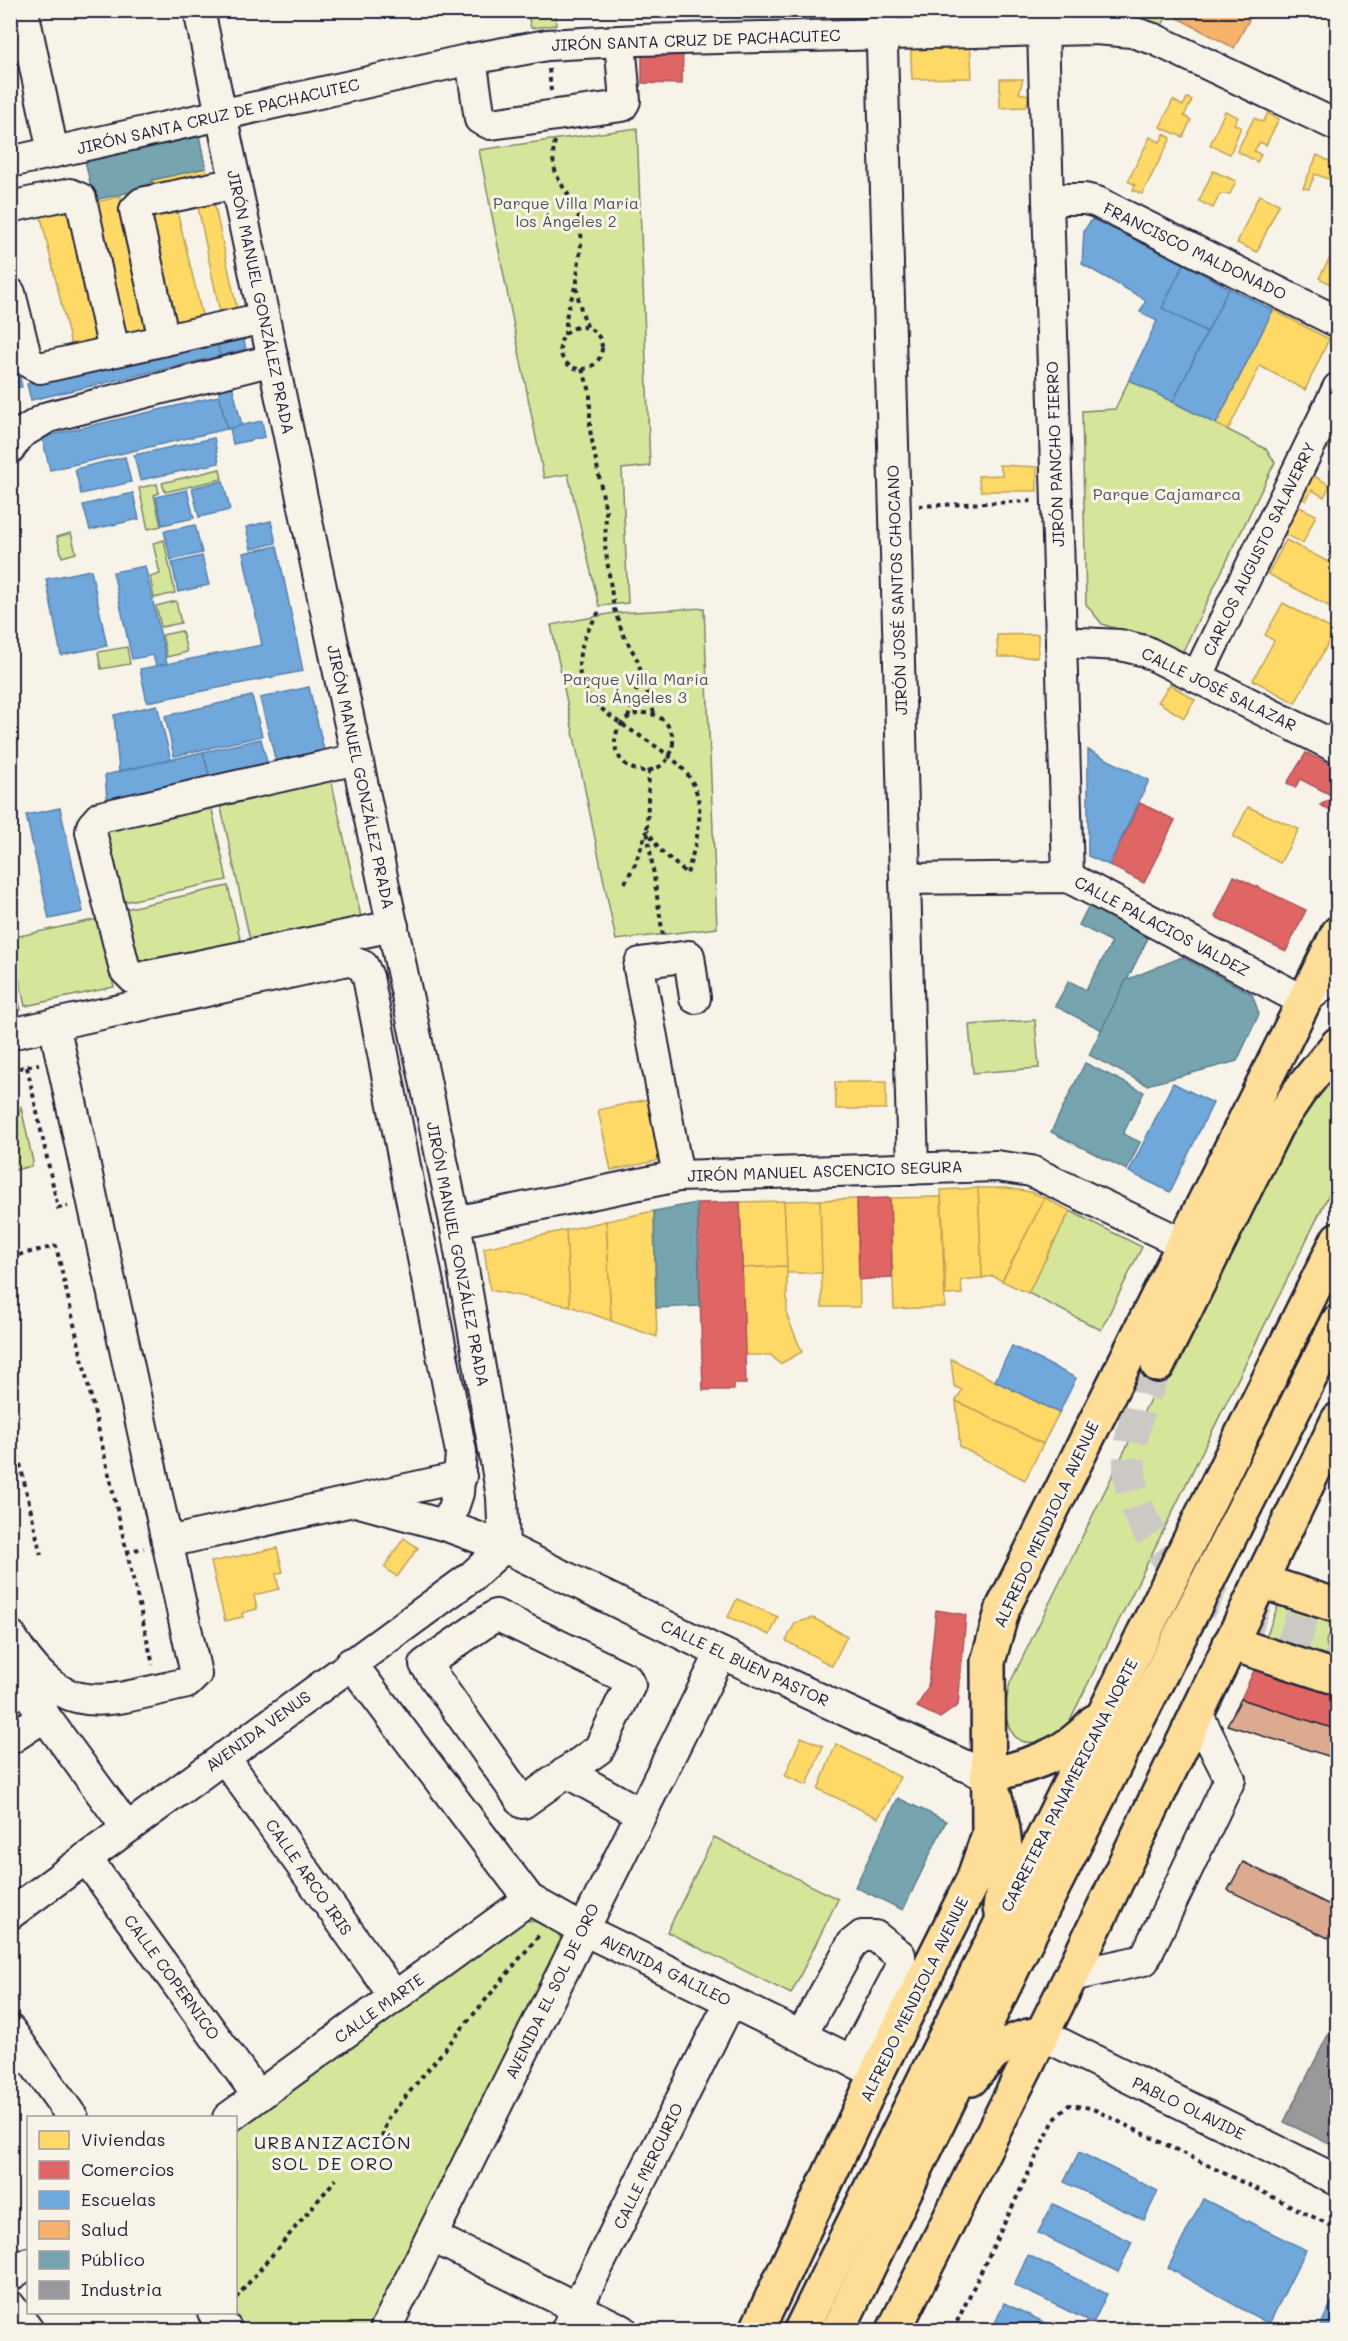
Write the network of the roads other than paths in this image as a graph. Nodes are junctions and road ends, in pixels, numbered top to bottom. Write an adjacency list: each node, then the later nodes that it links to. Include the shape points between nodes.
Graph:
1 (22, 10): 9 (street)
2 (199, 10): 7 (street, JIRÓN MANUEL GONZÁLEZ PRADA)
3 (882, 22): 4 (street, JIRÓN SANTA CRUZ DE PACHACUTEC); 5 (street, JIRÓN SANTA CRUZ DE PACHACUTEC); 27 (street, JIRÓN JOSÉ SANTOS CHOCANO)
4 (1043, 30): 8 (street, JIRÓN SANTA CRUZ DE PACHACUTEC, via 1132,32 1154,39); 12 (street, JIRÓN PANCHO FIERRO)
5 (620, 41): 6 (street, JIRÓN SANTA CRUZ DE PACHACUTEC, via 547,45); 6 (street, via 625,101 622,106 491,124 480,119)
6 (471, 59): 7 (street, JIRÓN SANTA CRUZ DE PACHACUTEC)
7 (222, 115): 9 (street, JIRÓN SANTA CRUZ DE PACHACUTEC); 11 (street, JIRÓN MANUEL GONZÁLEZ PRADA)
8 (1338, 126)
9 (53, 152): 10 (street, JIRÓN SANTA CRUZ DE PACHACUTEC)
10 (10, 162)
11 (236, 183): 15 (street, JIRÓN MANUEL GONZÁLEZ PRADA); 17 (street, via 142,203 135,210)
12 (1048, 199): 16 (street, FRANCISCO MALDONADO, via 1097,202); 22 (street, JIRÓN PANCHO FIERRO)
13 (10, 207): 18 (street, via 70,194 81,199)
14 (10, 293): 18 (street, via 26,357 34,366 40,368)
15 (264, 318): 17 (street); 19 (street, JIRÓN MANUEL GONZÁLEZ PRADA)
16 (1338, 322)
17 (164, 340): 18 (street)
18 (114, 351)
19 (273, 360): 21 (street, via 48,417 20,434); 25 (street, JIRÓN MANUEL GONZÁLEZ PRADA)
20 (1338, 388): 23 (street, CARLOS AUGUSTO SALAVERRY)
21 (10, 448)
22 (1061, 642): 23 (street, CALLE JOSÉ SALAZAR, via 1134,647); 26 (street, JIRÓN PANCHO FIERRO)
23 (1197, 677): 24 (street, CALLE JOSÉ SALAZAR)
24 (1338, 748)
25 (357, 759): 28 (street, JIRÓN MANUEL GONZÁLEZ PRADA); 28 (street, via 100,817 91,832 125,970 134,979)
26 (1068, 877): 27 (street, CALLE PALACIOS VALDEZ); 32 (street, CALLE PALACIOS VALDEZ)
27 (905, 879): 36 (street, JIRÓN JOSÉ SANTOS CHOCANO)
28 (393, 926): 38 (street, JIRÓN MANUEL GONZÁLEZ PRADA)
29 (1338, 933): 32 (main road, ALFREDO MENDIOLA AVENUE)
30 (1338, 973): 32 (street)
31 (695, 999): 37 (street, via 689,956 640,963)
32 (1304, 1001): 40 (main road, ALFREDO MENDIOLA AVENUE)
33 (54, 1024): 34 (street); 45 (street, via 348,960 363,966 461,1452); 48 (street)
34 (10, 1034)
35 (1338, 1044): 42 (main road, via 1276,1126)
36 (913, 1168): 37 (street, JIRÓN MANUEL ASCENCIO SEGURA); 40 (street, JIRÓN MANUEL ASCENCIO SEGURA, via 996,1166 1032,1171)
37 (678, 1176): 38 (street, JIRÓN MANUEL ASCENCIO SEGURA)
38 (455, 1222): 49 (street, JIRÓN MANUEL GONZÁLEZ PRADA, via 502,1497)
39 (1338, 1239): 58 (main road, CARRETERA PANAMERICANA NORTE)
40 (1182, 1243): 64 (main road, ALFREDO MENDIOLA AVENUE, via 1003,1608 988,1662)
41 (1338, 1322): 82 (main road, CARRETERA PANAMERICANA NORTE)
42 (1158, 1365)
43 (1338, 1419): 44 (main road)
44 (1326, 1462): 50 (main road)
45 (461, 1477): 46 (street); 47 (street)
46 (356, 1501): 47 (street, CALLE EL BUEN PASTOR); 48 (street)
47 (447, 1526): 49 (street, CALLE EL BUEN PASTOR)
48 (168, 1542): 52 (street, via 196,1674 187,1683 110,1700 64,1694 43,1678)
49 (504, 1547): 54 (street, CALLE EL BUEN PASTOR); 55 (street, AVENIDA VENUS, via 471,1576)
50 (1260, 1581): 51 (main road); 53 (main road)
51 (1338, 1606)
52 (10, 1635)
53 (1230, 1643): 57 (main road); 59 (main road)
54 (720, 1653): 64 (street, CALLE EL BUEN PASTOR); 65 (street, AVENIDA EL SOL DE ORO)
55 (351, 1663): 62 (street, AVENIDA VENUS); 68 (street, AVENIDA GALILEO)
56 (10, 1669): 60 (street)
57 (1338, 1678)
58 (1112, 1699): 64 (main road, via 1089,1727 1052,1756); 71 (main road, CARRETERA PANAMERICANA NORTE)
59 (1197, 1713): 72 (main road); 72 (street, via 1230,1779 1144,1960)
60 (45, 1716): 61 (street); 66 (street)
61 (10, 1739)
62 (224, 1756): 66 (street, AVENIDA VENUS); 73 (street, CALLE ARCO IRIS)
63 (566, 1772): 63 (street, via 523,1803 425,1664 491,1617 501,1615 626,1678 630,1685 627,1694 599,1749); 65 (street)
64 (987, 1776): 71 (main road, via 1004,1820 1004,1871); 78 (main road, ALFREDO MENDIOLA AVENUE, via 989,1834 973,1880)
65 (640, 1813): 70 (street, AVENIDA EL SOL DE ORO)
66 (127, 1828): 67 (street, AVENIDA VENUS)
67 (86, 1858): 69 (street, AVENIDA VENUS); 79 (street, CALLE COPERNICO)
68 (529, 1899): 70 (street, AVENIDA GALILEO); 73 (street, CALLE MARTE)
69 (10, 1914)
70 (582, 1929): 74 (street, AVENIDA GALILEO); 84 (street, AVENIDA EL SOL DE ORO)
71 (995, 1933): 95 (main road, CARRETERA PANAMERICANA NORTE)
72 (1071, 1976): 76 (main road)
73 (394, 1997): 79 (street, CALLE MARTE)
74 (730, 2002): 77 (street, AVENIDA GALILEO); 89 (street, CALLE MERCURIO)
75 (10, 2030): 80 (street)
76 (1041, 2034): 82 (main road, via 1020,2036 985,2062); 83 (street, PABLO OLAVIDE); 97 (main road)
77 (801, 2036): 78 (street, AVENIDA GALILEO); 78 (street, via 852,1944 862,1936 875,1936 900,1955 900,1970)
78 (864, 2067): 94 (main road, ALFREDO MENDIOLA AVENUE)
79 (258, 2096): 81 (street, CALLE MARTE)
80 (72, 2116)
81 (231, 2116)
82 (923, 2154): 96 (main road, CARRETERA PANAMERICANA NORTE)
83 (1338, 2181)
84 (433, 2237): 89 (street); 92 (street, AVENIDA EL SOL DE ORO)
85 (27, 2264): 86 (street)
86 (10, 2276)
87 (10, 2306): 90 (street)
88 (214, 2314): 91 (street)
89 (572, 2319): 93 (street)
90 (28, 2331)
91 (226, 2331)
92 (385, 2331)
93 (622, 2331)
94 (757, 2331)
95 (801, 2331)
96 (838, 2331)
97 (894, 2331)

